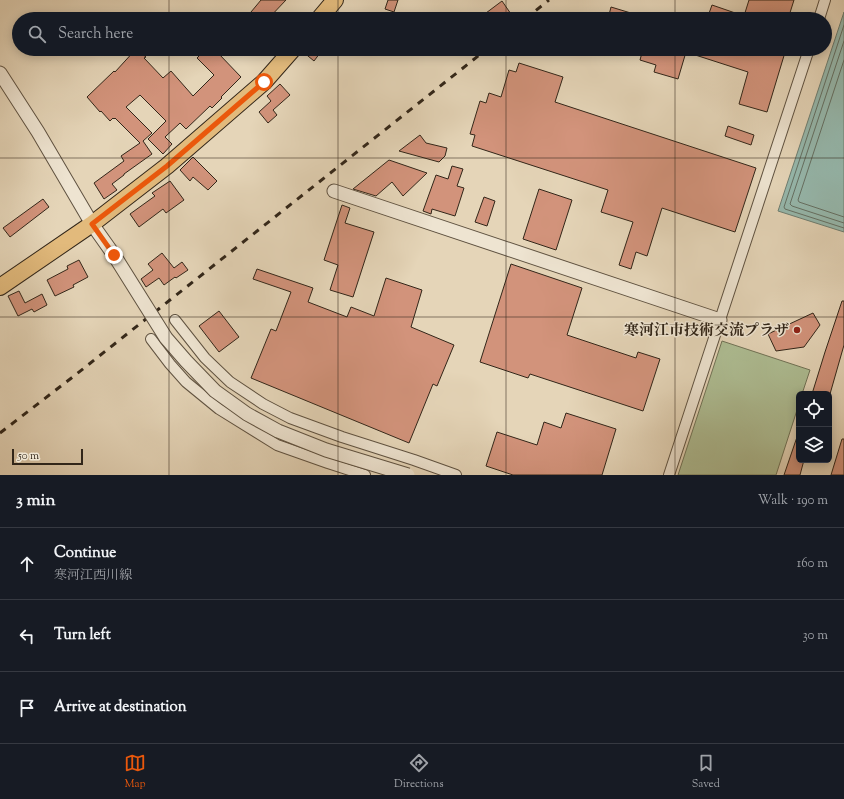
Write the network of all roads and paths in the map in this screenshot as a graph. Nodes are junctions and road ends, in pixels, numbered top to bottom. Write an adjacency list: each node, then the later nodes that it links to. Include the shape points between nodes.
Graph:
1 (336, 0): 3 (main road)
2 (825, 0): 4 (street)
3 (325, 12)
4 (821, 12)
5 (287, 56): 9 (main road, via 264,82 167,166)
6 (807, 56): 12 (street)
7 (0, 73): 9 (street)
8 (334, 191): 12 (street)
9 (92, 224): 10 (main road); 15 (street, bridge, via 166,338 215,391 247,414 278,431 326,450)
10 (0, 287)
11 (174, 320): 16 (street, via 205,358 230,382 263,404 290,418)
12 (720, 320): 17 (street)
13 (151, 339): 14 (street, via 186,382 219,409 277,445)
14 (365, 475)
15 (408, 475)
16 (456, 475)
17 (669, 475)

